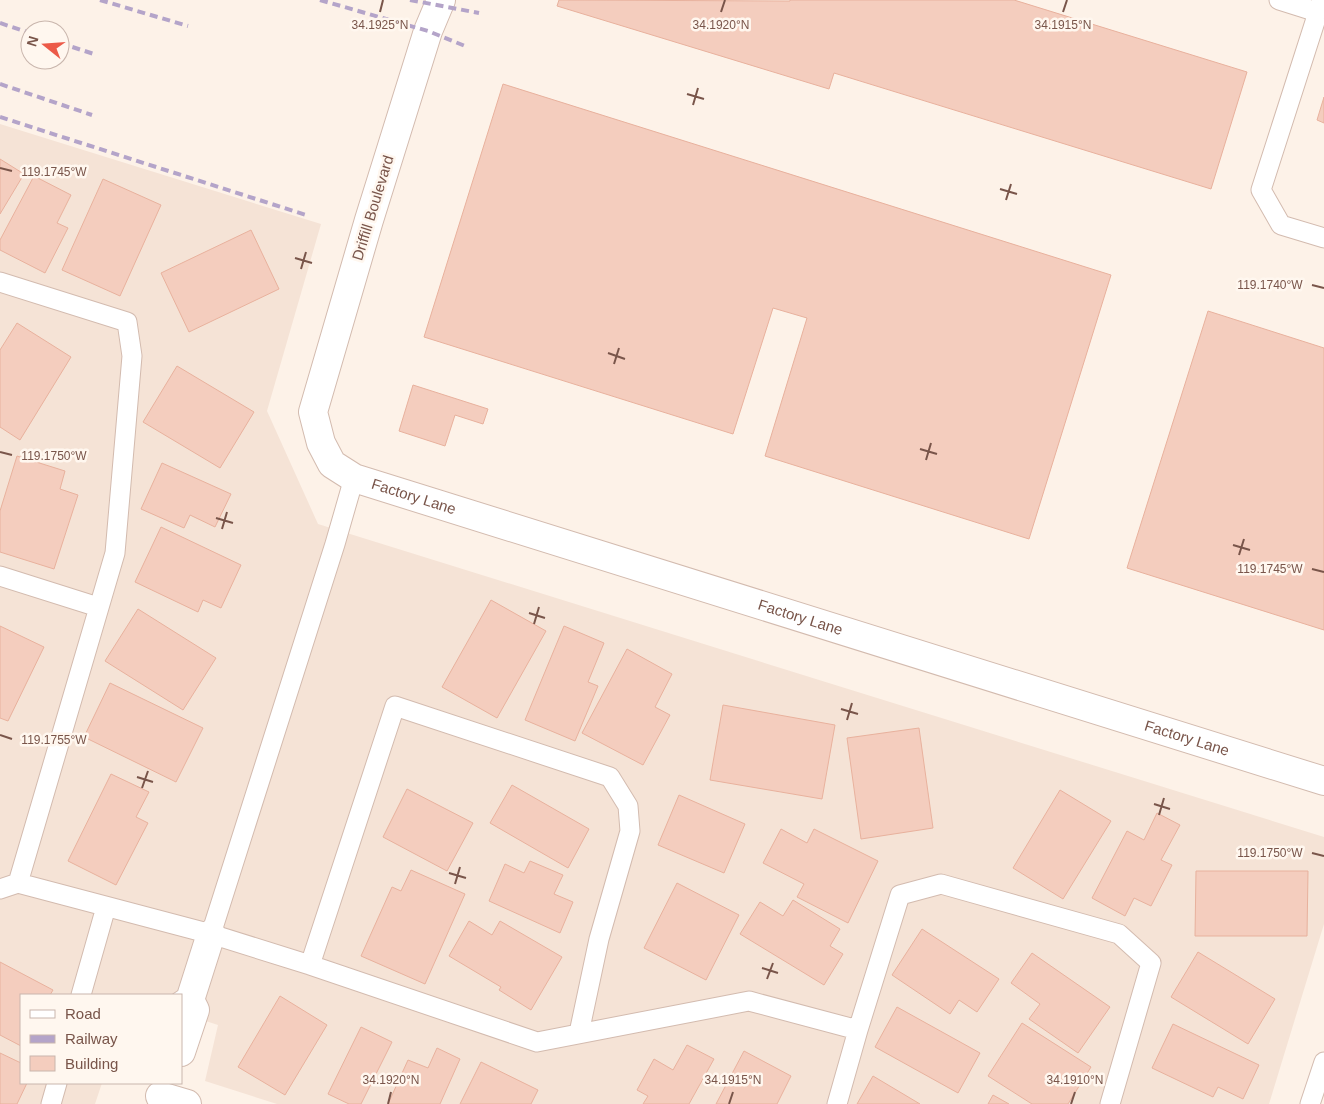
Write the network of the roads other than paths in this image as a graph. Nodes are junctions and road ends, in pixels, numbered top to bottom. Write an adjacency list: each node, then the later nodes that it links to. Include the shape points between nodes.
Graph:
1 (1279, 0): 3 (lane)
2 (440, 3): 6 (street, Driffill Boulevard, via 369,220)
3 (1320, 6): 4 (lane, via 1261,190 1281,225)
4 (1324, 238)
5 (0, 282): 9 (lane, via 126,322 132,356 115,553)
6 (314, 412): 7 (street, Factory Lane, via 321,444 332,464)
7 (354, 478): 10 (street, Factory Lane); 13 (lane)
8 (0, 576): 9 (lane)
9 (98, 606): 11 (lane)
10 (1324, 781)
11 (9, 886): 12 (lane)
12 (106, 906): 13 (lane); 15 (lane)
13 (211, 934): 14 (lane); 16 (street)
14 (310, 965): 18 (lane, via 537,1042); 18 (lane, via 395,706 610,777 628,806 630,831 600,939)
15 (81, 994)
16 (186, 1003): 19 (street, via 195,1010)
17 (858, 1030): 18 (lane, via 749,1001); 25 (lane); 26 (lane, via 900,895 941,884 1119,934 1151,962)
18 (580, 1033)
19 (182, 1049)
20 (1324, 1062): 27 (lane)
21 (56, 1084): 23 (lane)
22 (161, 1094): 24 (street)
23 (50, 1104)
24 (187, 1104)
25 (837, 1104)
26 (1110, 1104)
27 (1310, 1104)

